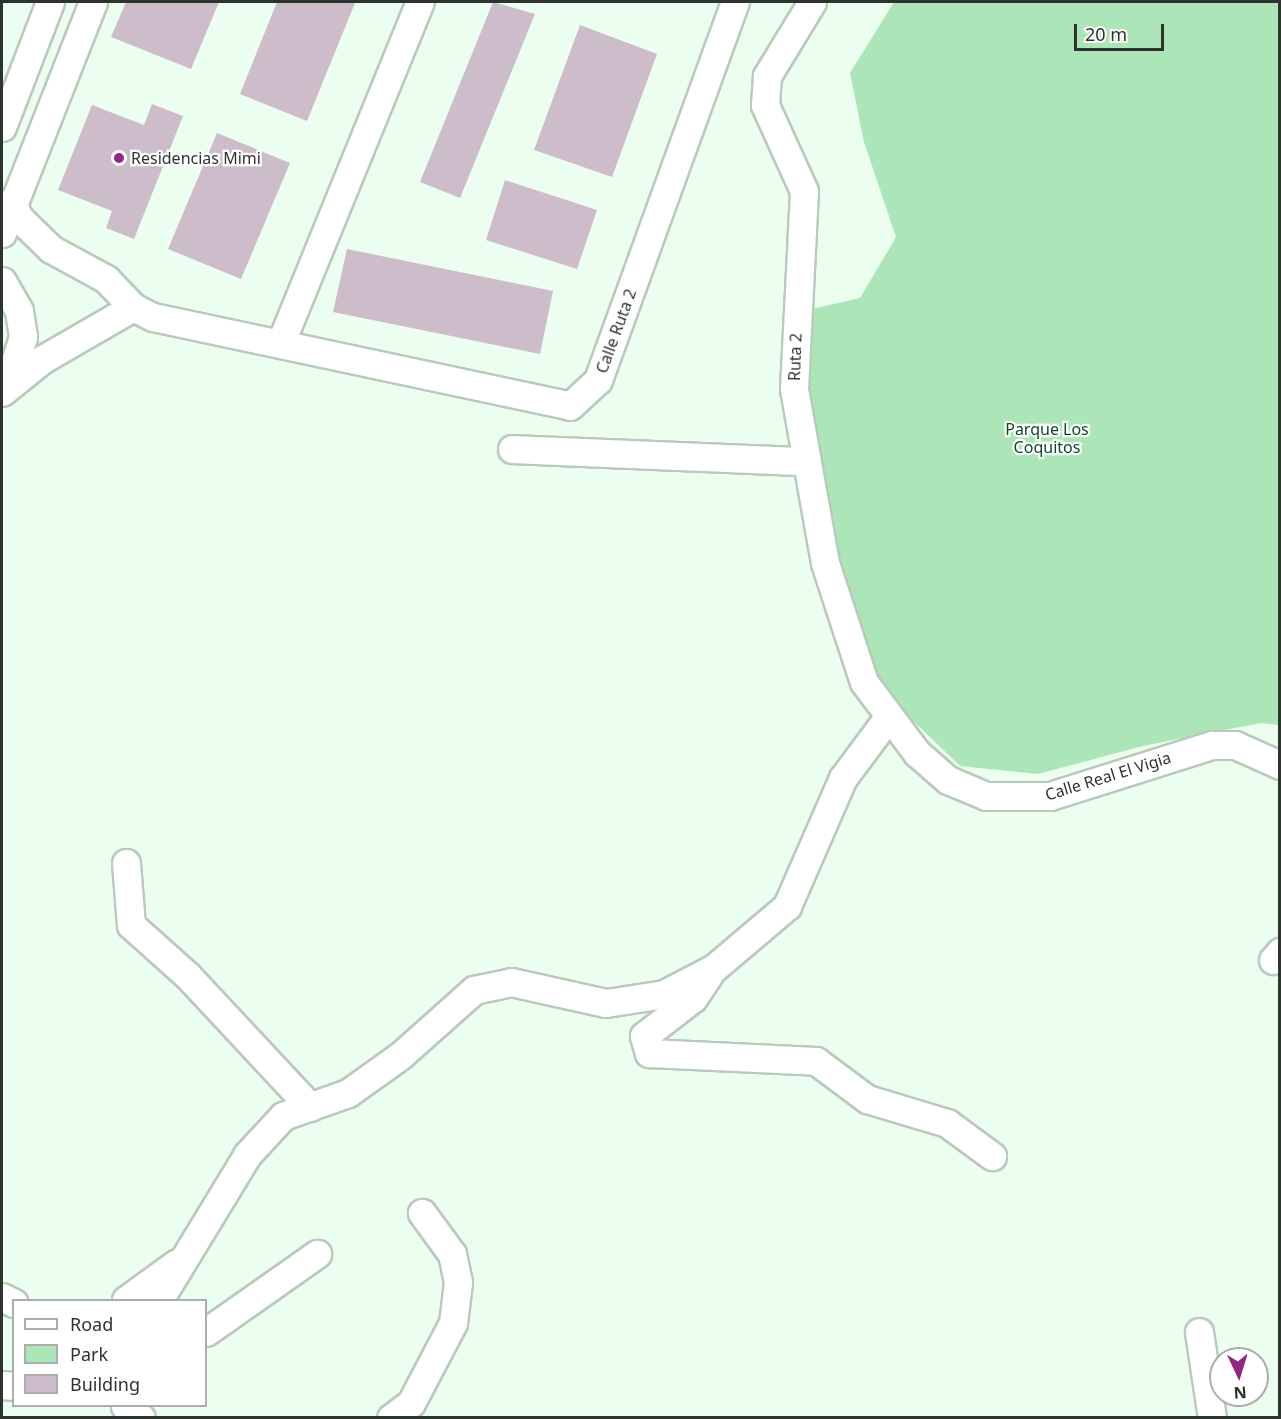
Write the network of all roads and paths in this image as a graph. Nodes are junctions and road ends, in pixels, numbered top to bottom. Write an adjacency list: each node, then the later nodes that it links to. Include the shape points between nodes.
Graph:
1 (50, 2): 6 (street)
2 (93, 2): 7 (street)
3 (420, 2): 11 (street)
4 (735, 2): 11 (street, Calle Ruta 2, via 598,380 586,396 570,406)
5 (812, 2): 14 (street, Ruta 2, via 767,76 765,105 804,191 794,389)
6 (2, 126)
7 (12, 201): 8 (street); 10 (street, via 18,216 51,249 106,279)
8 (2, 233)
9 (2, 281): 12 (street, via 20,311 23,337 18,363)
10 (143, 312): 11 (street, Calle Ruta 2); 12 (street, via 43,359)
11 (281, 342)
12 (2, 391)
13 (512, 449): 14 (street)
14 (803, 461): 15 (street, Ruta 2, via 848,634 864,682)
15 (887, 719): 16 (street, Calle Real El Vigia, via 948,780 986,796 1050,796 1212,745 1236,745); 18 (street, via 843,778 787,906)
16 (1280, 765)
17 (126, 863): 19 (street, via 131,925 188,976)
18 (714, 968): 19 (street, via 664,994 606,1003 512,982 474,990 393,1062 348,1093); 20 (street, via 693,998 644,1035 649,1053 816,1061 867,1099 947,1123)
19 (310, 1107): 23 (street, via 283,1116 247,1155)
20 (992, 1156)
21 (422, 1213): 30 (street, via 452,1254 458,1282 453,1323 411,1403)
22 (317, 1254): 26 (street)
23 (177, 1263): 24 (street); 25 (street)
24 (127, 1299)
25 (159, 1299)
26 (207, 1331)
27 (1199, 1332): 31 (street)
28 (126, 1407): 29 (street)
29 (141, 1418)
30 (391, 1418)
31 (1212, 1418)

